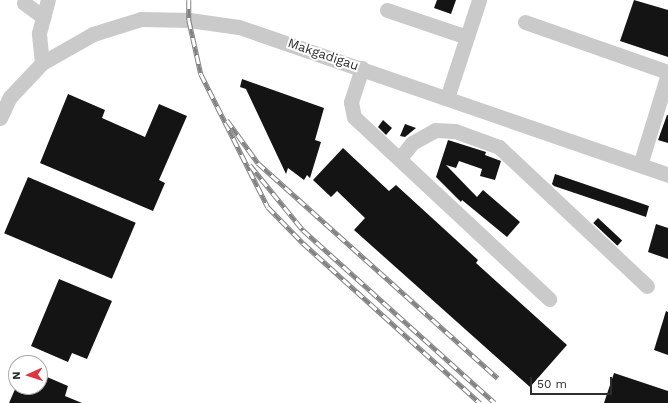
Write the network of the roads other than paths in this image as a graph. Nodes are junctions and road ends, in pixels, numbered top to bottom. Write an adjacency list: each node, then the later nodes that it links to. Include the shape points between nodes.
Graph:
1 (48, 0): 5 (street)
2 (479, 0): 7 (street)
3 (24, 3): 5 (street)
4 (387, 10): 7 (street)
5 (43, 17): 8 (street, via 39,33)
6 (525, 22): 10 (street)
7 (467, 37): 11 (street)
8 (42, 63): 9 (street, Makgadigau, via 93,34 141,20 189,20 239,27); 12 (street, Makgadigau, via 10,97)
9 (362, 68): 11 (street, Makgadigau); 13 (street, via 351,102 354,117)
10 (668, 73): 14 (street)
11 (447, 98): 14 (street, Makgadigau)
12 (0, 118)
13 (400, 158): 16 (street, via 412,143 435,130 455,131 499,147); 17 (street)
14 (640, 165): 15 (street, Makgadigau)
15 (668, 175)
16 (647, 286)
17 (549, 299)

